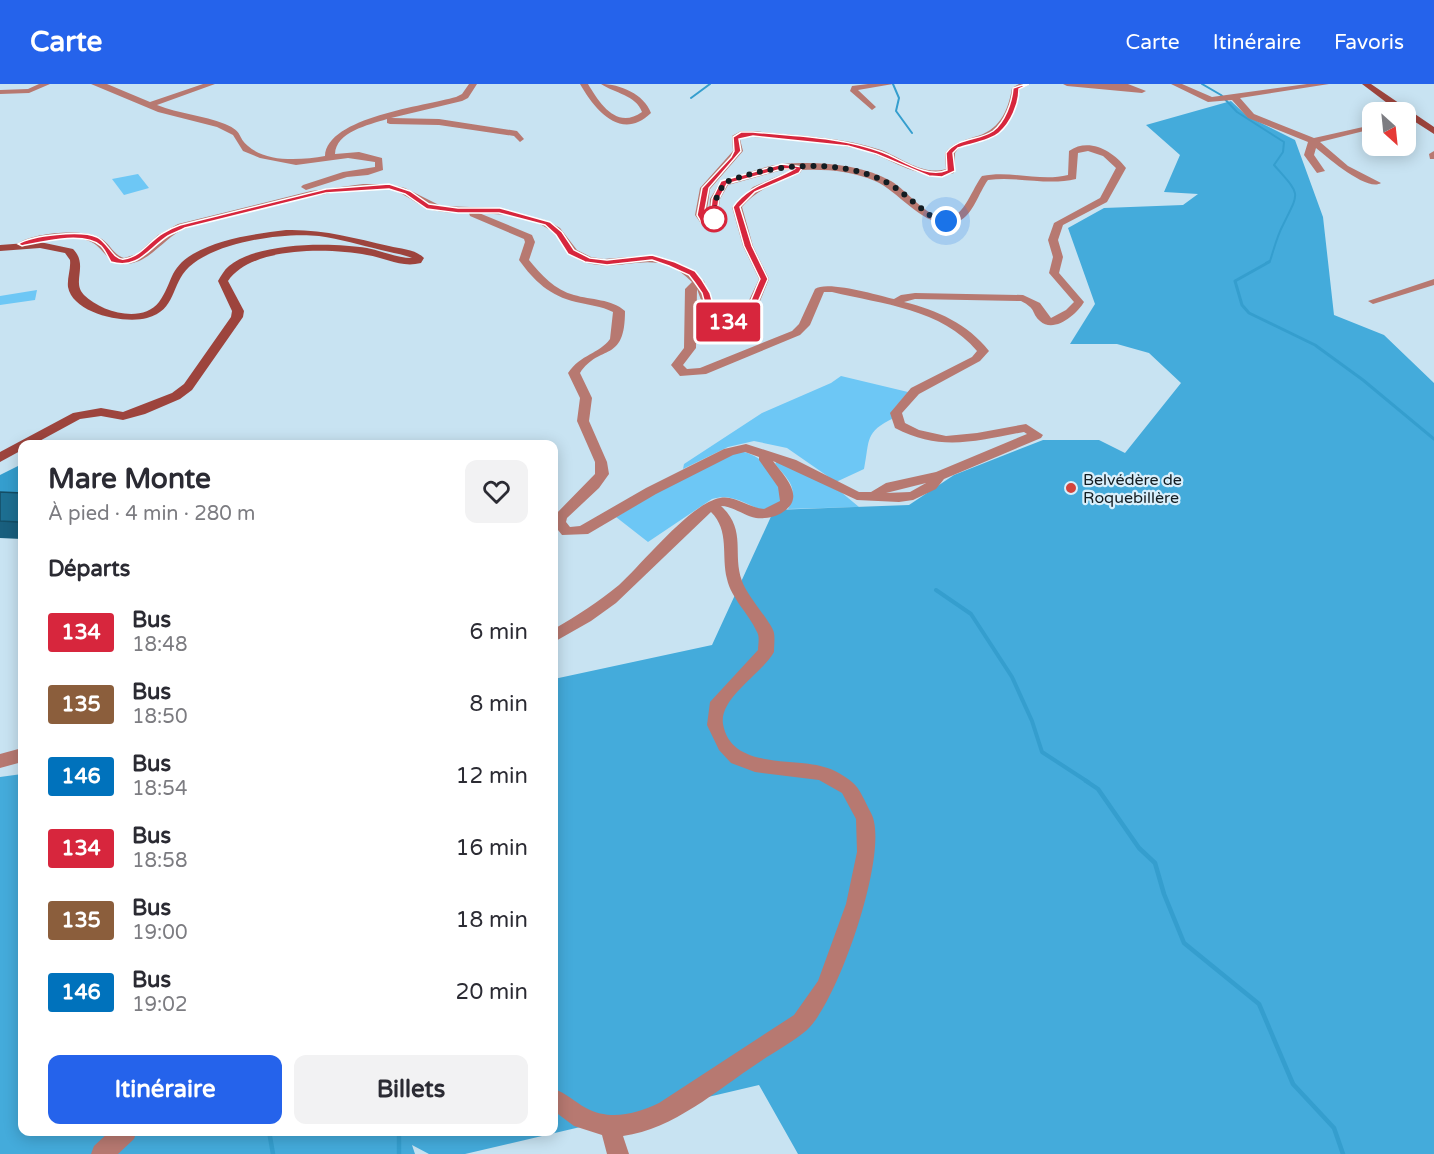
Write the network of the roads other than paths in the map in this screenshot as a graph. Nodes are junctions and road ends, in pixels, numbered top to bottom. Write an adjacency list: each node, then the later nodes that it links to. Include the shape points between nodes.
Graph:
1 (46, 84): 14 (street, via 29,91)
2 (95, 84): 17 (street, via 110,86)
3 (211, 84): 17 (street)
4 (473, 84): 19 (street, via 459,99)
5 (584, 84): 6 (street, via 595,104 616,119 630,123 647,113 639,101)
6 (605, 84)
7 (889, 84): 18 (street, via 855,88)
8 (1026, 84): 26 (street, via 1016,88 1016,100 996,132 955,146 950,153 951,171 942,175 929,174 849,144 741,134 735,138 738,151 734,158 705,188 701,217 714,219 716,199 724,183 782,166)
9 (1067, 84): 10 (street, via 1142,91)
10 (1105, 84)
11 (1175, 84): 15 (street, via 1211,100)
12 (1325, 84): 15 (street)
13 (1366, 84): 16 (street)
14 (0, 92)
15 (1228, 98): 24 (street, via 1251,116)
16 (1389, 102)
17 (150, 105): 25 (street, via 223,125 237,134 239,144 246,150 260,155 297,162)
18 (872, 107)
19 (375, 121): 23 (street, via 439,122 517,134); 25 (street, via 337,138)
20 (1416, 121): 22 (street)
21 (1362, 129): 24 (street)
22 (1434, 131)
23 (520, 139)
24 (1312, 141): 27 (street, via 1309,155); 28 (street, via 1345,168)
25 (330, 157): 30 (street, via 373,158 379,160 380,168 329,179)
26 (799, 167): 33 (street, via 753,190 736,207 764,279 748,315 733,322 713,320); 36 (street, via 841,169 883,180 931,216 946,221 962,215 985,178 1073,177 1074,151 1080,149 1099,150 1112,156 1121,168 1104,200 1059,223 1053,240 1058,257 1054,273 1078,302 1059,320 1043,318 1042,310 1023,298 915,296)
27 (1320, 171)
28 (1376, 183)
29 (458, 211): 30 (street, via 427,206 407,192 389,186 326,191); 33 (street, via 500,211 524,216 548,224 571,252 588,260 652,258 692,273); 41 (street, via 479,215 528,237 524,260 534,275 561,294 606,303 619,311 621,329 614,343 577,366 574,373 586,398 583,421 601,462 602,474 561,516 559,523 567,532 583,531 729,452 746,448)
30 (234, 213): 31 (street, via 182,226 164,235 139,257 122,262 114,260 104,244 93,238 62,236)
31 (22, 244): 32 (street); 39 (street, via 72,253 76,259 74,289 79,296 99,310 124,317 154,312 162,306 186,263 204,253 243,242 315,233 355,239 419,258 409,263 365,251 310,248 290,249 238,264 226,273 223,281 238,311 237,317 188,387 176,396 123,416 101,412 77,416)
32 (0, 248)
33 (699, 281): 37 (street, via 690,289 690,348 677,365 684,373)
34 (1434, 282): 35 (street)
35 (1373, 301)
36 (897, 302): 37 (street, via 820,289 804,325 796,333); 41 (street, via 929,313 976,340 983,351 976,359 915,391 896,413 899,425 933,440 987,437 1026,428 1037,435 939,476 914,496 857,496)
37 (702, 371): 38 (street)
38 (719, 372)
39 (31, 440)
40 (18, 447): 42 (street)
41 (766, 453): 43 (street, via 765,460 785,486 787,503 776,513 756,515 726,502)
42 (0, 458)
43 (712, 506): 44 (street, via 690,519 660,554 603,606); 48 (street, via 725,518 731,536 734,580 766,632 766,652 716,706 715,725 737,758 755,765 822,773 848,788 865,818 866,852 855,904 826,986 801,1022 667,1111 641,1123)
44 (558, 634)
45 (18, 757): 46 (street)
46 (0, 761)
47 (558, 1102): 48 (street, via 582,1118)
48 (610, 1128): 51 (street)
49 (121, 1136): 50 (street)
50 (102, 1154)
51 (618, 1154)

